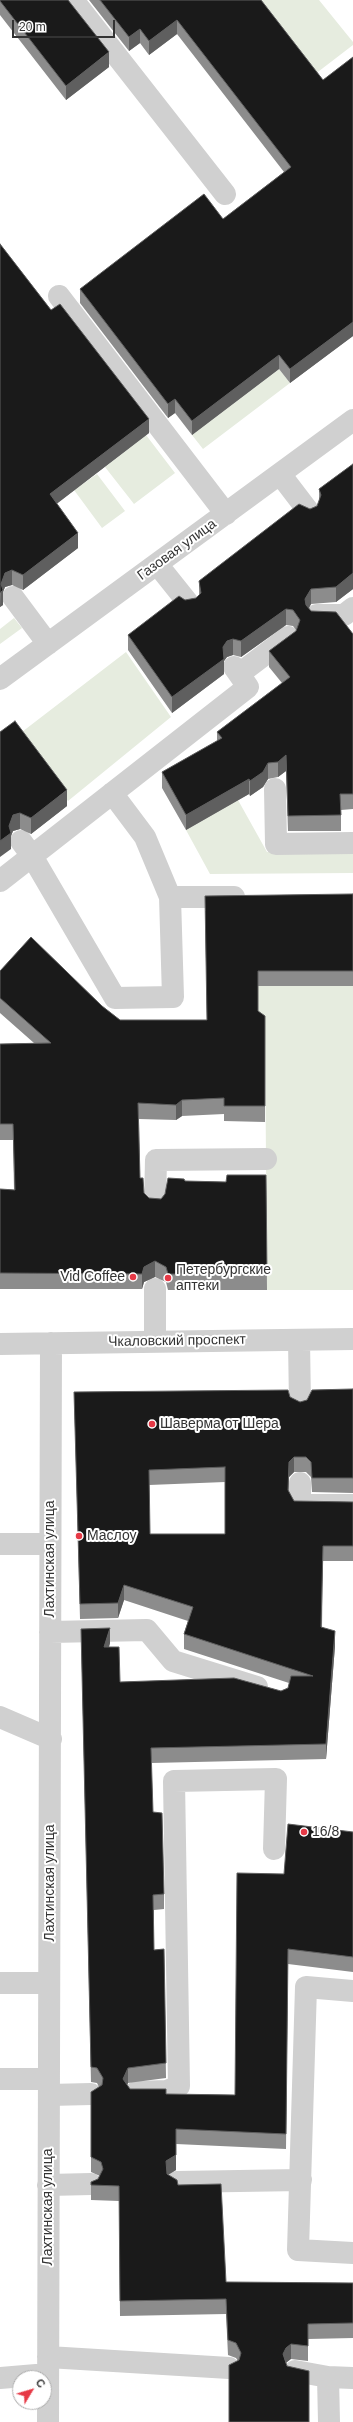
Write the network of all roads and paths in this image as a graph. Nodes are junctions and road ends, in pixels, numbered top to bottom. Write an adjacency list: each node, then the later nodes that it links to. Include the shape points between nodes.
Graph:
1 (73, 0): 2 (street)
2 (225, 194)
3 (59, 296): 7 (street)
4 (353, 420): 5 (street, Газовая улица)
5 (280, 474): 6 (street); 7 (street, Газовая улица)
6 (309, 512)
7 (226, 514): 8 (street, Газовая улица)
8 (158, 564): 10 (street); 14 (street, Газовая улица)
9 (13, 597): 14 (street)
10 (189, 604)
11 (353, 608): 12 (street, via 344,615)
12 (317, 615)
13 (288, 637): 17 (street, via 236,670 248,687)
14 (48, 644): 15 (street, Газовая улица)
15 (0, 679)
16 (275, 788): 18 (street, via 276,844)
17 (112, 793): 19 (street); 22 (street, via 146,837)
18 (353, 843)
19 (26, 848): 20 (street); 22 (street, via 116,998 173,997)
20 (0, 881)
21 (258, 897): 22 (street)
22 (170, 898)
23 (266, 1159): 24 (street, via 156,1160)
24 (155, 1203)
25 (155, 1289): 28 (street)
26 (353, 1339): 27 (street, Чкаловский проспект)
27 (299, 1340): 28 (street, Чкаловский проспект); 31 (street)
28 (155, 1342): 29 (street, Чкаловский проспект)
29 (51, 1343): 30 (street, Чкаловский проспект); 35 (street, Лахтинская улица)
30 (0, 1344)
31 (300, 1405)
32 (300, 1483): 33 (street, via 300,1505)
33 (353, 1505)
34 (0, 1544): 35 (street)
35 (50, 1544): 36 (street, Лахтинская улица)
36 (50, 1632): 37 (street, via 147,1630 172,1661); 39 (street, Лахтинская улица)
37 (279, 1694)
38 (0, 1717): 39 (street)
39 (51, 1739): 42 (street, Лахтинская улица)
40 (274, 1849): 46 (street, via 276,1779 174,1781 179,2086 166,2091)
41 (0, 1983): 42 (street)
42 (49, 1983): 45 (street, Лахтинская улица)
43 (353, 1991): 48 (street, via 306,1986)
44 (0, 2079): 45 (street)
45 (49, 2087): 47 (street); 51 (street, Лахтинская улица)
46 (135, 2092)
47 (91, 2094)
48 (300, 2180): 49 (street); 52 (street, via 298,2250)
49 (177, 2182)
50 (91, 2184): 51 (street)
51 (48, 2185): 53 (street, Лахтинская улица)
52 (353, 2253)
53 (48, 2365): 54 (street); 57 (street); 59 (street, Лахтинская улица)
54 (229, 2368)
55 (295, 2372): 56 (street)
56 (328, 2377): 58 (street); 60 (street)
57 (0, 2378)
58 (353, 2378)
59 (48, 2422)
60 (329, 2422)

